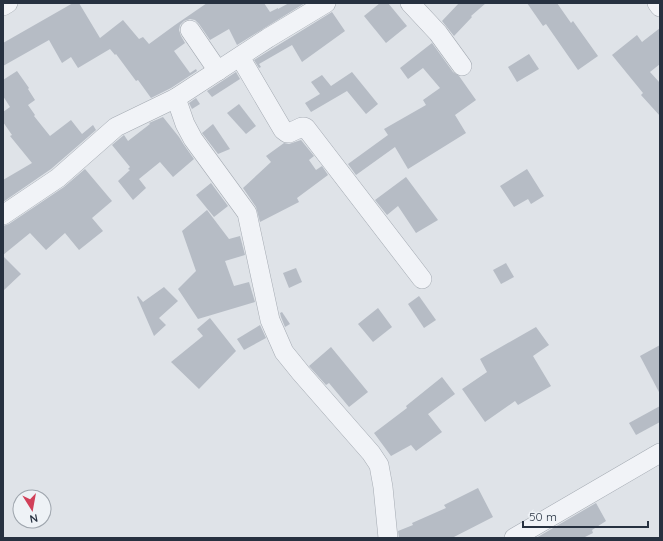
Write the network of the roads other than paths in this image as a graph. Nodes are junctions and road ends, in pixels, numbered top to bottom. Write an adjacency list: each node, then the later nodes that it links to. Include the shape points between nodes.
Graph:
1 (8, 3): 5 (street)
2 (326, 3): 8 (street)
3 (410, 3): 9 (street, via 438,33)
4 (657, 3): 6 (street)
5 (3, 6)
6 (660, 7)
7 (190, 30): 10 (street)
8 (240, 57): 10 (street); 13 (street, via 283,130 289,133 302,127 306,128)
9 (462, 66)
10 (218, 71): 11 (street)
11 (176, 98): 12 (street, via 116,127 58,178); 15 (street, via 193,139 247,213 270,320 284,352 372,453 379,465)
12 (3, 215)
13 (422, 279)
14 (660, 454): 16 (street)
15 (388, 538)
16 (514, 538)

